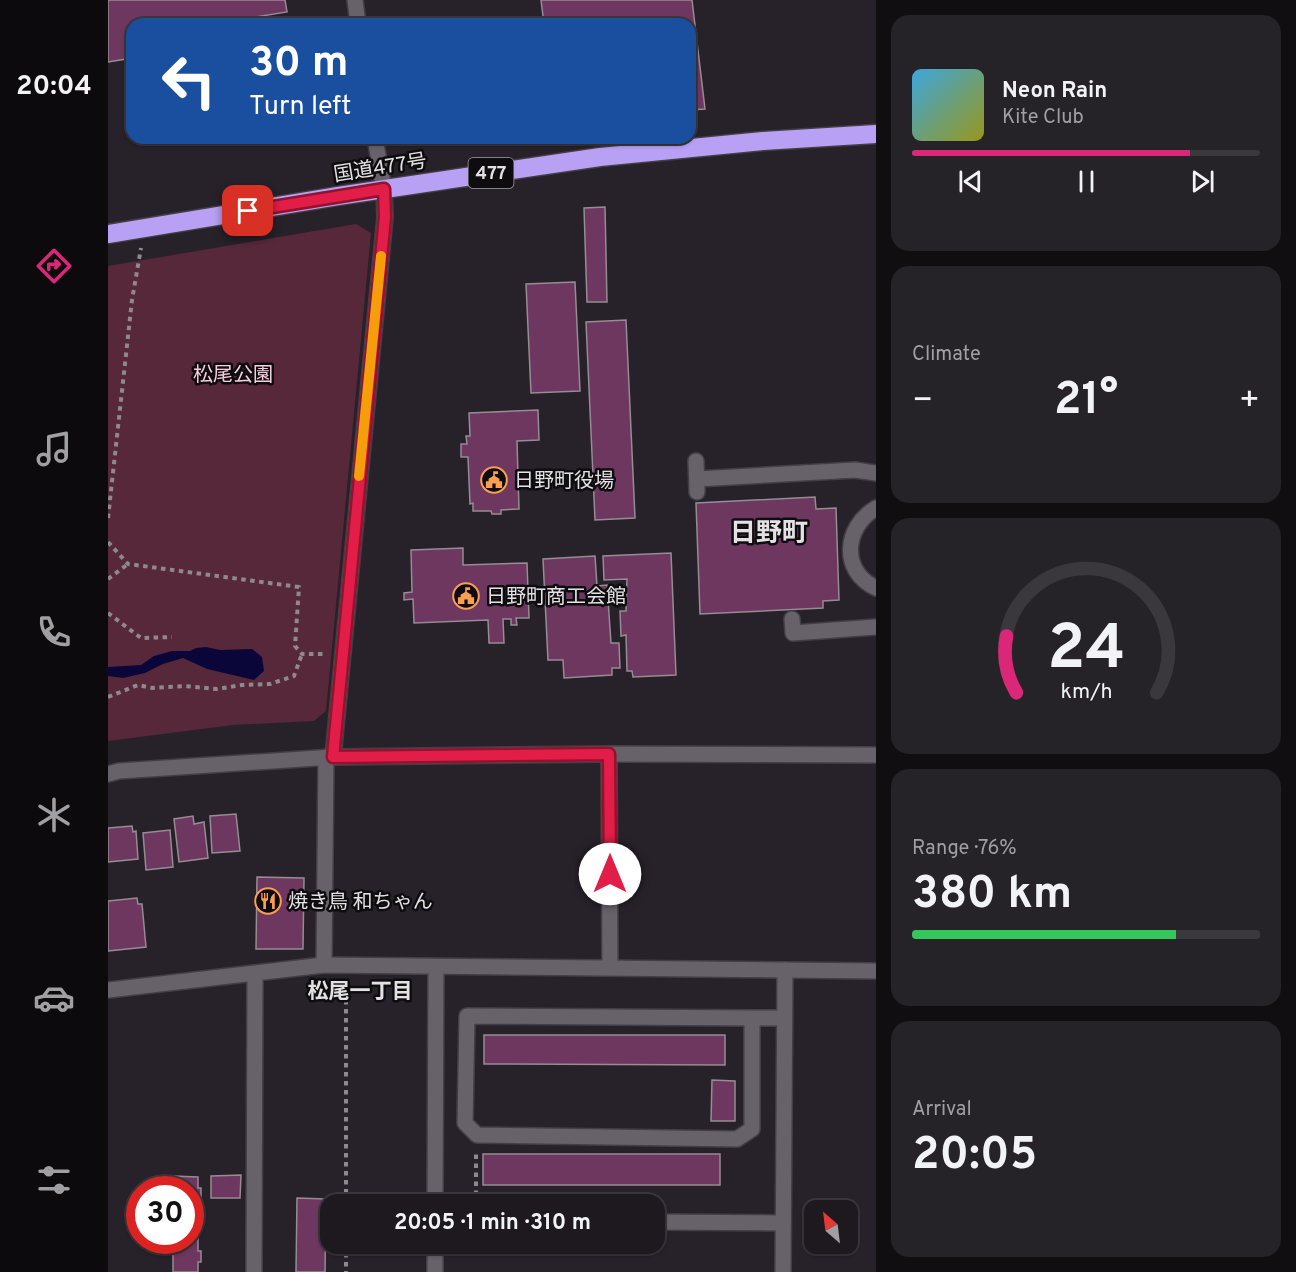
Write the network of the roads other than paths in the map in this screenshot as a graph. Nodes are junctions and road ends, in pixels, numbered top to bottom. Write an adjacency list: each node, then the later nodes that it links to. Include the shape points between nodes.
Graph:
1 (355, 0): 2 (street)
2 (357, 18)
3 (876, 134): 5 (highway, 国道477号 / 477, via 600,157)
4 (376, 144): 5 (street)
5 (384, 189): 6 (highway, 国道477号 / 477); 15 (street, via 385,217)
6 (108, 234)
7 (696, 461): 8 (street, via 697,485 855,470)
8 (876, 473)
9 (876, 508): 10 (street, via 857,525 850,550 859,574)
10 (876, 588)
11 (792, 619): 12 (street, via 793,633)
12 (876, 627)
13 (609, 754): 14 (street); 15 (street); 19 (street)
14 (876, 755)
15 (329, 757): 16 (street); 17 (street)
16 (108, 774)
17 (324, 965): 18 (street); 22 (street)
18 (436, 967): 19 (street); 26 (street)
19 (610, 968): 20 (street)
20 (784, 970): 21 (street); 25 (street)
21 (876, 971)
22 (255, 974): 23 (street); 30 (street)
23 (108, 990)
24 (752, 1018): 24 (street, via 467,1016 465,1123 477,1135 737,1139 752,1129); 25 (street)
25 (784, 1018): 28 (street)
26 (435, 1194)
27 (665, 1222): 28 (street)
28 (783, 1223): 32 (street)
29 (435, 1254): 31 (street)
30 (254, 1272)
31 (435, 1272)
32 (783, 1272)

